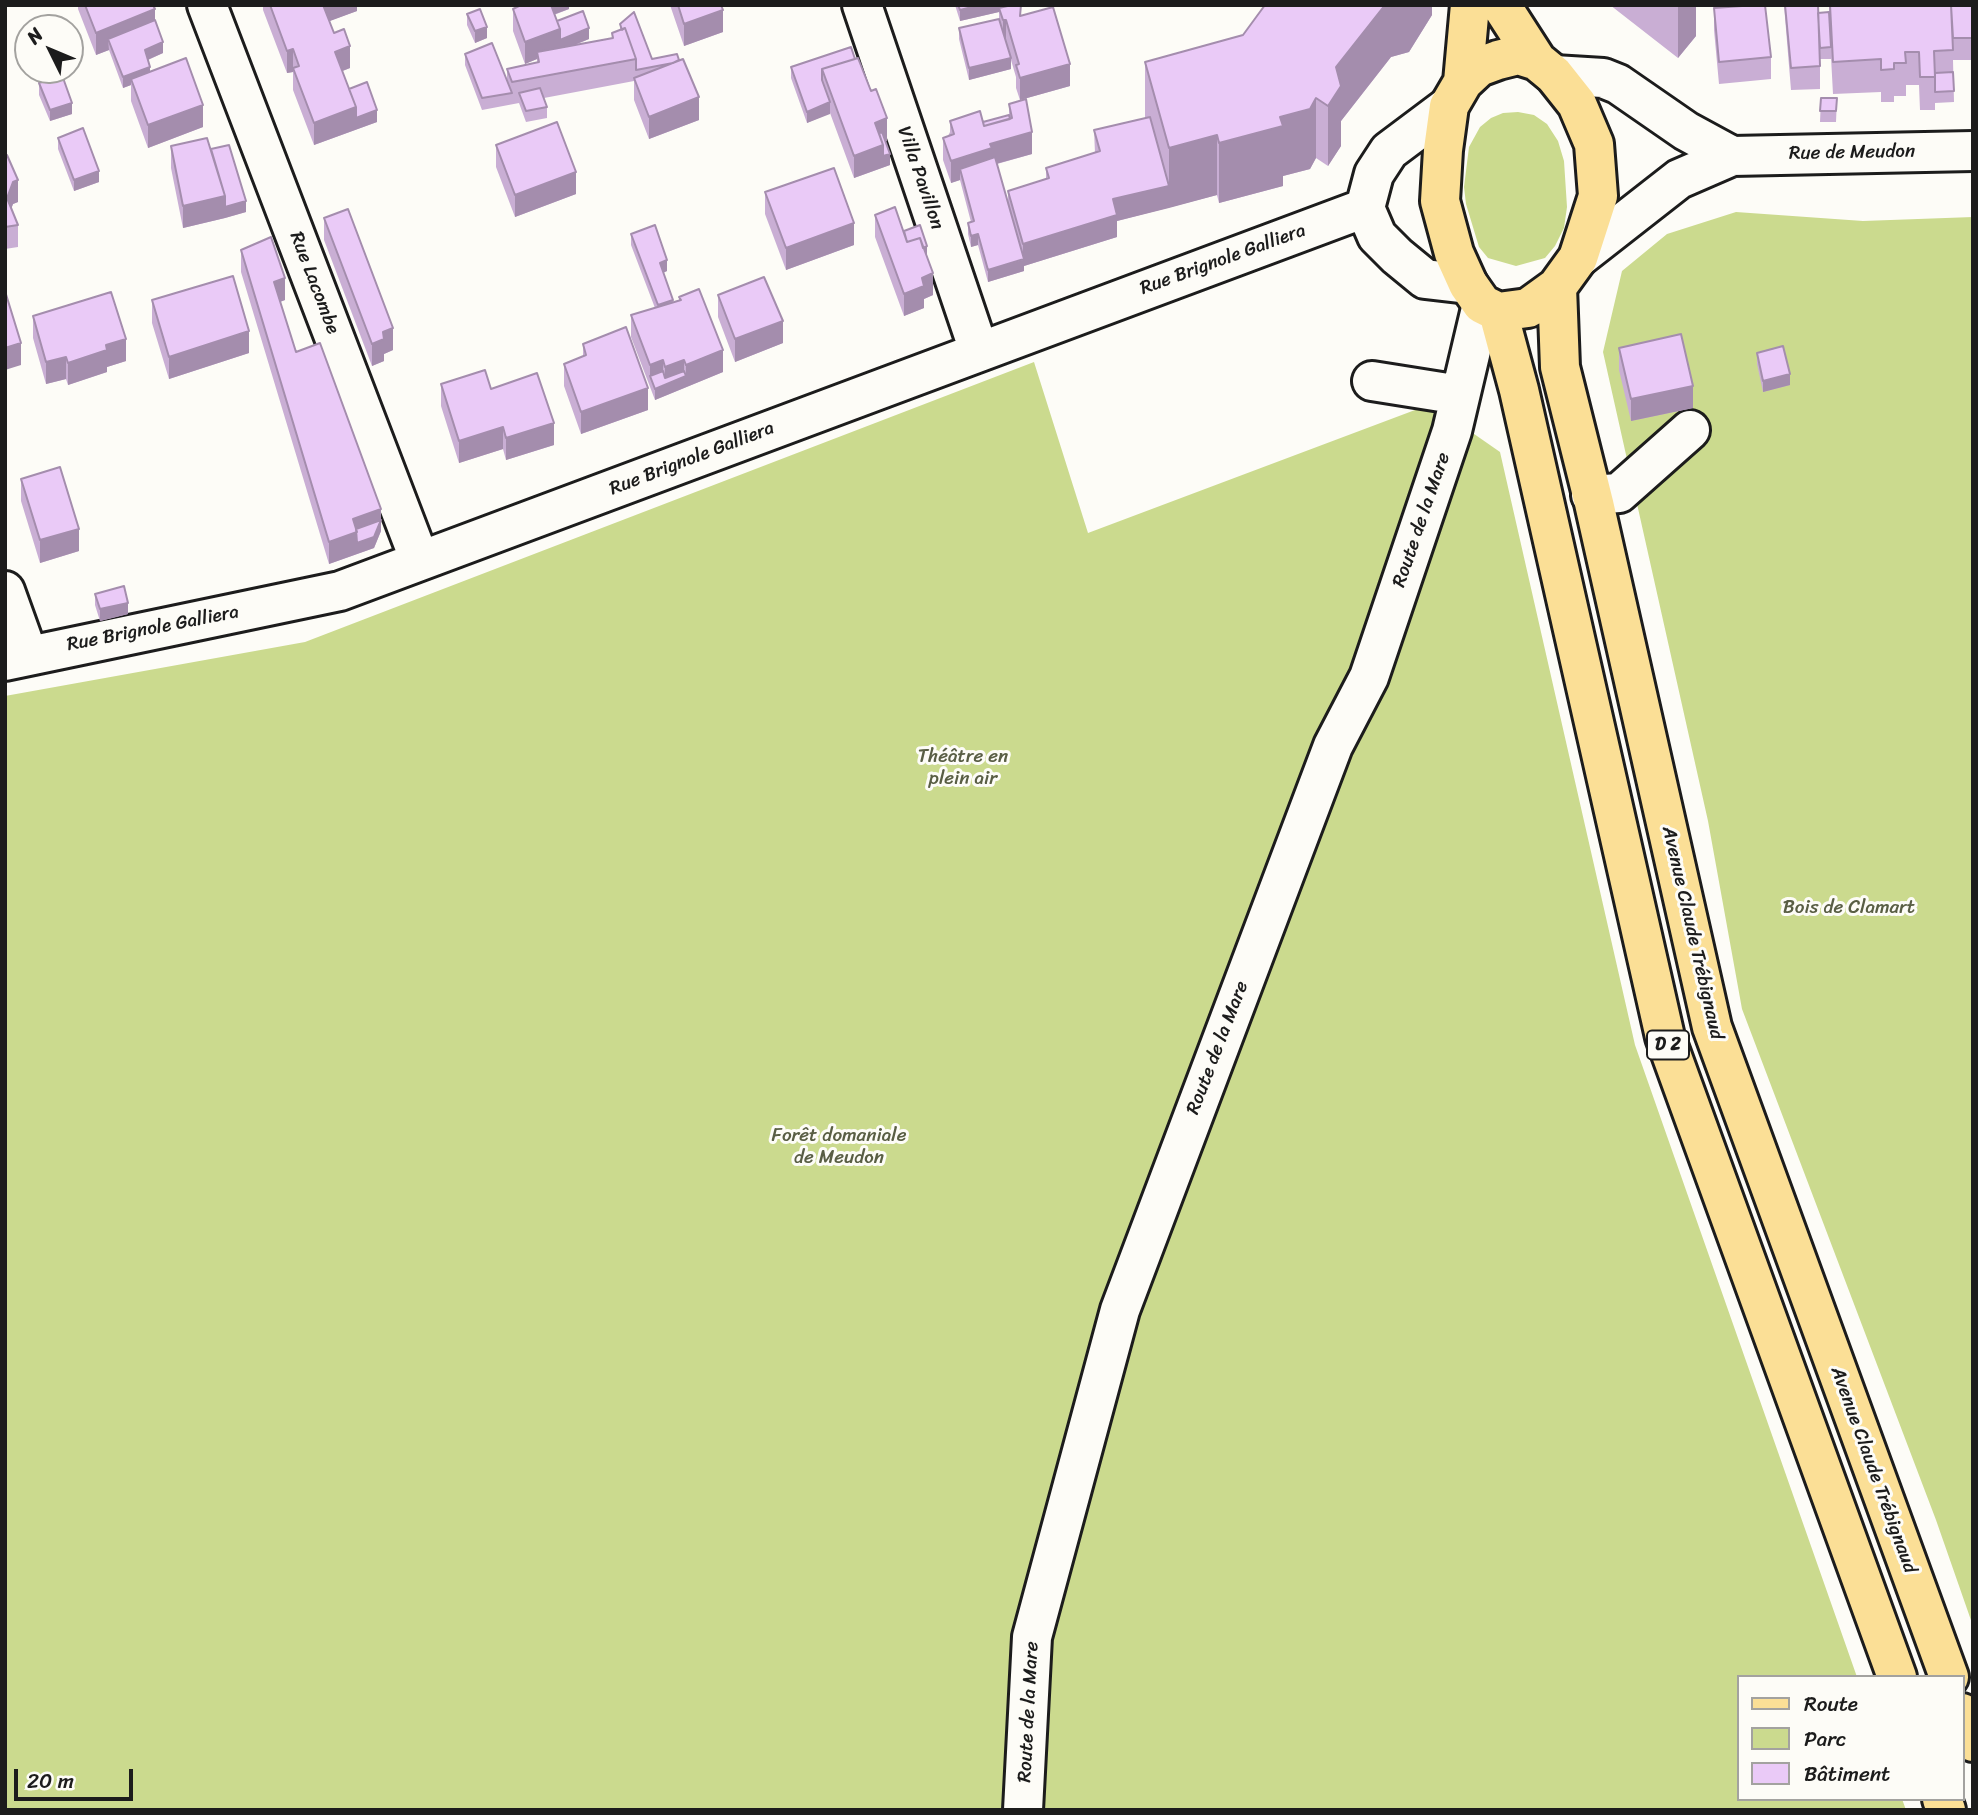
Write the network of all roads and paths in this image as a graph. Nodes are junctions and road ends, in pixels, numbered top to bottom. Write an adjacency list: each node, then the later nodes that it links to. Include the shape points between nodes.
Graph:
1 (207, 5): 17 (street, Rue Lacombe)
2 (862, 5): 12 (street, Villa Pavillon)
3 (1470, 5): 6 (main road)
4 (1501, 5): 5 (main road)
5 (1545, 68): 6 (main road, via 1518,55 1498,60 1479,67); 8 (street, Rue de Meudon, via 1618,84); 10 (main road, via 1577,104 1594,144 1598,196)
6 (1456, 94): 9 (street, via 1389,151 1374,174); 11 (main road, via 1443,150 1440,201 1454,253)
7 (1973, 151): 8 (street, Rue de Meudon)
8 (1732, 156): 10 (street, Rue de Meudon, via 1679,179)
9 (1365, 208): 11 (street, via 1377,236 1425,279); 12 (street, Rue Brignole Galliera)
10 (1567, 272): 11 (main road, via 1528,308); 16 (main road, Avenue Claude Trébignaud / D 2, via 1560,367)
11 (1483, 300): 14 (street, Route de la Mare); 20 (main road, D 2, via 1519,390 1665,1037)
12 (979, 351): 17 (street, Rue Brignole Galliera)
13 (1372, 381): 14 (street)
14 (1460, 395): 24 (street, Route de la Mare, via 1369,677 1333,746 1120,1310 1032,1637)
15 (1690, 430): 16 (street, via 1619,493)
16 (1591, 495): 21 (main road, Avenue Claude Trébignaud / D 2, via 1712,1027)
17 (420, 561): 19 (street, Rue Brignole Galliera, via 341,591)
18 (5, 591): 19 (street)
19 (17, 658)
20 (1896, 1675)
21 (1948, 1675)
22 (1964, 1718): 23 (main road)
23 (1973, 1742)
24 (1023, 1810)

